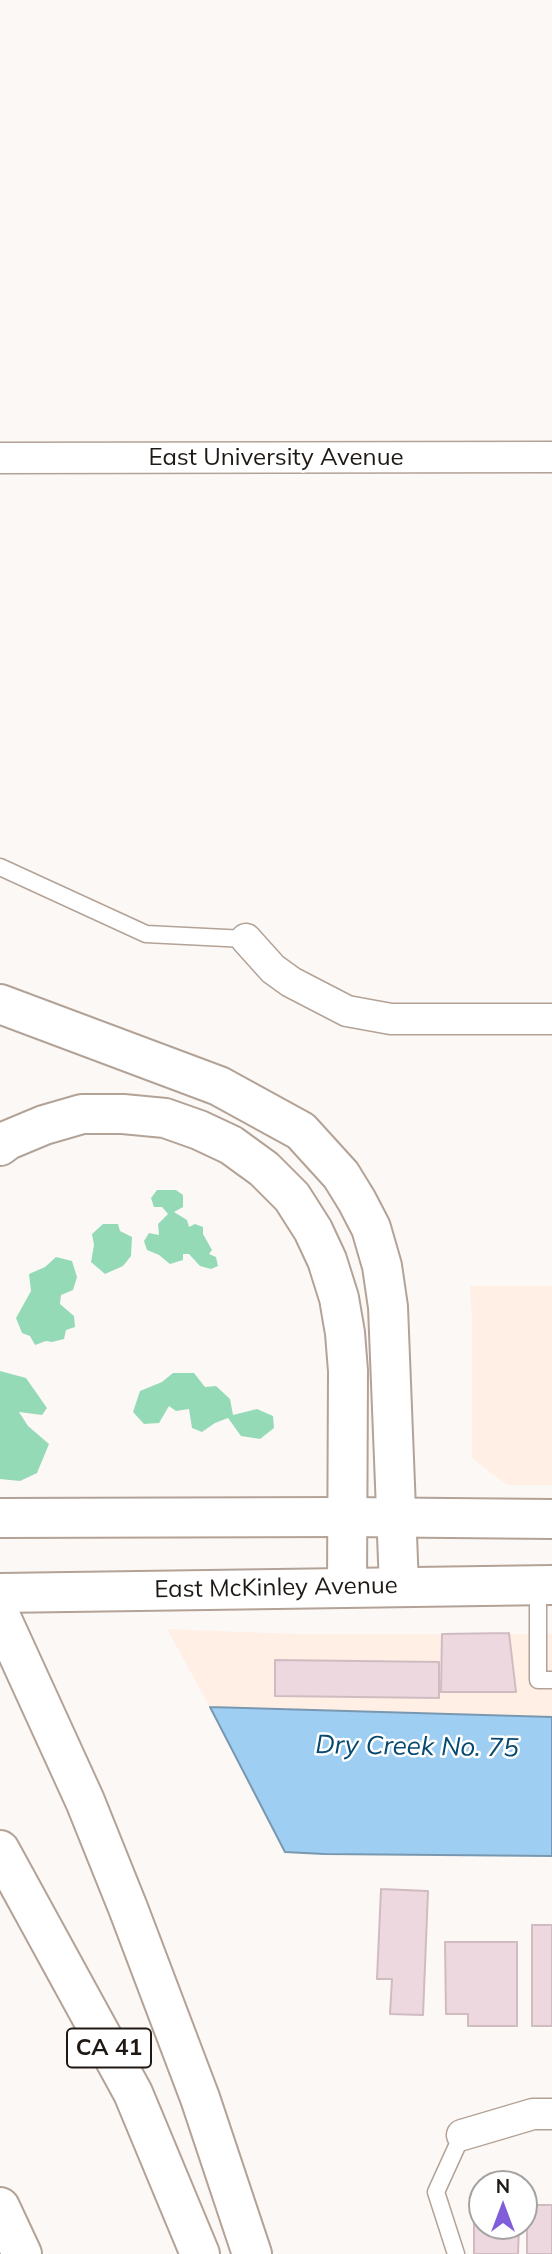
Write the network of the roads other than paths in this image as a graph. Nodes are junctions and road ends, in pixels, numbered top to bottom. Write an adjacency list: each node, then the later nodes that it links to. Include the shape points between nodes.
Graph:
1 (552, 457): 2 (street, East University Avenue)
2 (0, 458)
3 (0, 867): 4 (lane, via 146,934)
4 (246, 939): 6 (street, via 291,982 347,1011 391,1019)
5 (0, 1004): 10 (main road, via 219,1086 301,1131 341,1175 371,1228 382,1266 388,1307)
6 (552, 1019)
7 (0, 1146): 8 (main road, via 44,1125 82,1114 165,1118 231,1145 292,1197 327,1260 345,1333)
8 (346, 1517): 9 (main road); 10 (main road); 14 (main road)
9 (0, 1518)
10 (396, 1518): 11 (main road); 13 (main road)
11 (552, 1519)
12 (545, 1585): 13 (main road, East McKinley Avenue); 17 (lane, via 538,1679)
13 (399, 1586): 14 (main road, East McKinley Avenue)
14 (347, 1587): 15 (main road, East McKinley Avenue)
15 (0, 1593)
16 (0, 1615): 24 (main road, via 85,1801 138,1933)
17 (552, 1680)
18 (0, 1850): 23 (main road, CA 41, via 133,2093)
19 (552, 2114): 20 (street, via 533,2114)
20 (462, 2136): 25 (lane, via 436,2192)
21 (0, 2207): 22 (main road)
22 (22, 2254)
23 (200, 2254)
24 (252, 2254)
25 (456, 2254)

